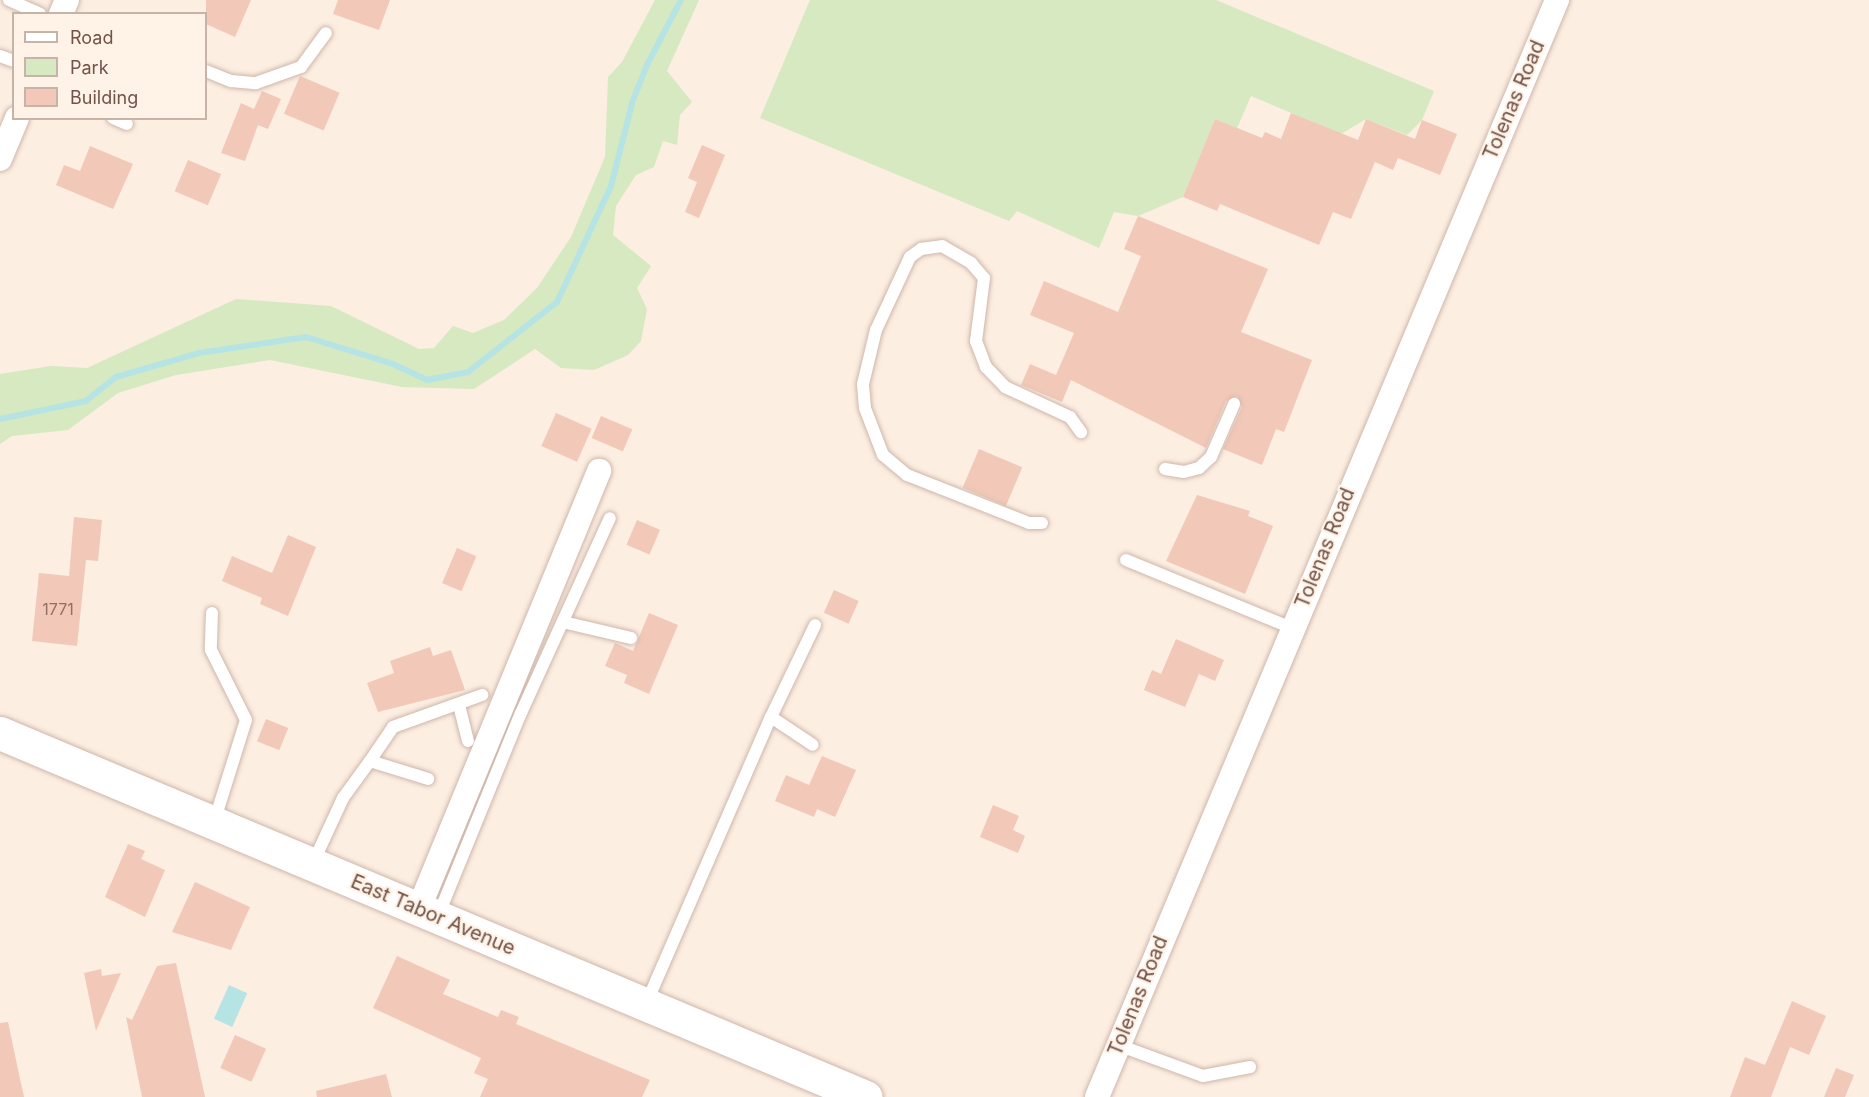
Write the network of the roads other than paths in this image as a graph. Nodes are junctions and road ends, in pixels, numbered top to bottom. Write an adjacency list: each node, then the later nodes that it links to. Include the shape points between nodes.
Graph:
1 (9, 0): 3 (lane)
2 (1557, 0): 20 (street, Tolenas Road)
3 (59, 10)
4 (326, 33): 5 (lane, via 301,68 256,83 231,81)
5 (207, 71)
6 (16, 120): 9 (street)
7 (118, 120): 8 (lane)
8 (127, 124)
9 (0, 159)
10 (1234, 404): 12 (lane, via 1211,458 1199,468 1184,472)
11 (1081, 432): 15 (lane, via 1070,417 1005,387 986,367 976,341 986,297 984,278 971,263 942,246 921,249 910,257 876,330 863,384 865,408 883,455 907,475 1029,523)
12 (1165, 469)
13 (599, 471): 32 (street)
14 (610, 518): 18 (lane)
15 (1042, 524)
16 (1126, 560): 20 (lane)
17 (212, 614): 30 (lane, via 211,650 246,720)
18 (562, 622): 21 (lane); 32 (lane)
19 (815, 625): 24 (lane)
20 (1292, 628): 34 (street, Tolenas Road)
21 (631, 638)
22 (482, 695): 23 (lane)
23 (459, 705): 26 (lane); 28 (lane, via 393,727)
24 (771, 717): 27 (lane); 33 (lane)
25 (0, 733): 30 (main road, East Tabor Avenue)
26 (468, 741)
27 (813, 745)
28 (370, 761): 29 (lane); 31 (lane, via 343,798)
29 (428, 779)
30 (213, 823): 31 (main road, East Tabor Avenue)
31 (312, 864): 32 (main road, East Tabor Avenue)
32 (428, 913): 33 (main road, East Tabor Avenue)
33 (645, 1005): 36 (main road, East Tabor Avenue)
34 (1118, 1045): 35 (lane, via 1203,1076); 37 (street, Tolenas Road)
35 (1250, 1068)
36 (866, 1097)
37 (1097, 1097)

